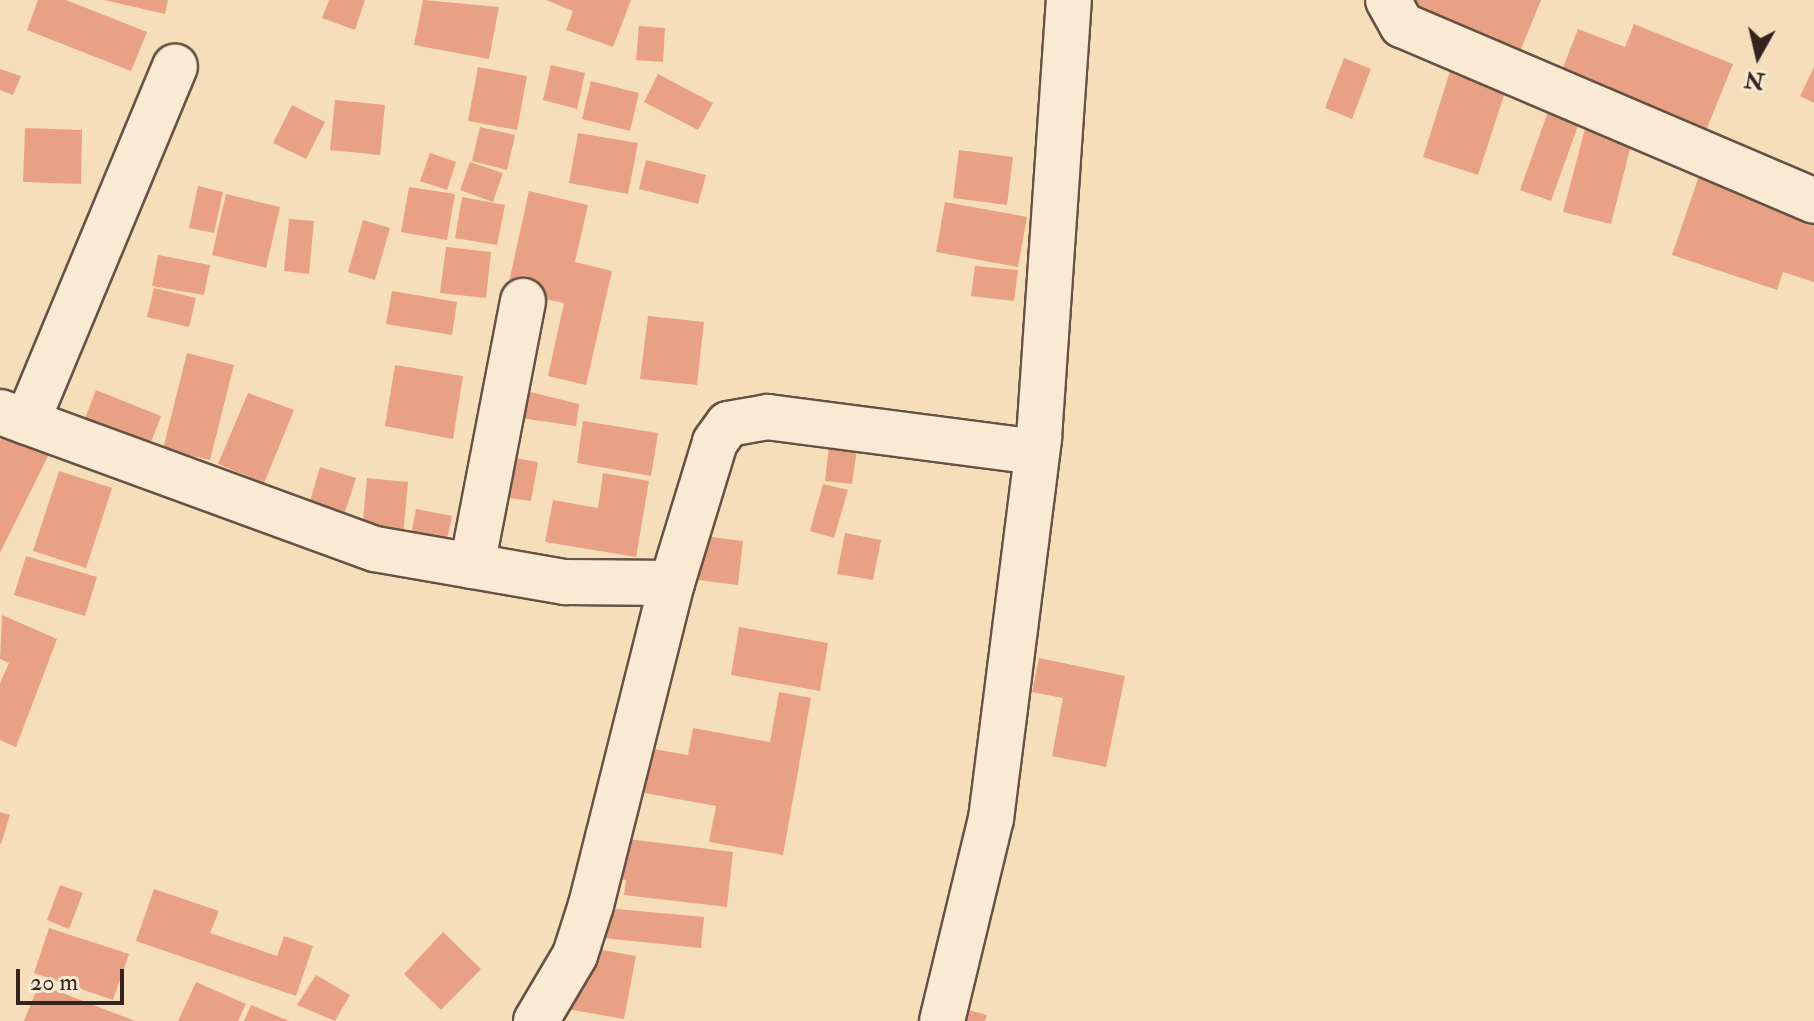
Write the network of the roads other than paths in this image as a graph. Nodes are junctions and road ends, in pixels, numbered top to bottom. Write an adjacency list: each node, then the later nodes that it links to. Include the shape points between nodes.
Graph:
1 (1069, 0): 7 (street)
2 (1388, 0): 4 (street, via 1402,25)
3 (175, 67): 6 (street)
4 (1814, 201)
5 (523, 301): 8 (street)
6 (14, 417): 8 (street, via 375,549)
7 (1037, 452): 9 (street, via 741,418 715,442); 11 (street, via 991,819)
8 (472, 566): 9 (street, via 565,582)
9 (672, 583): 10 (street, via 591,905 575,955)
10 (536, 1021)
11 (942, 1021)

